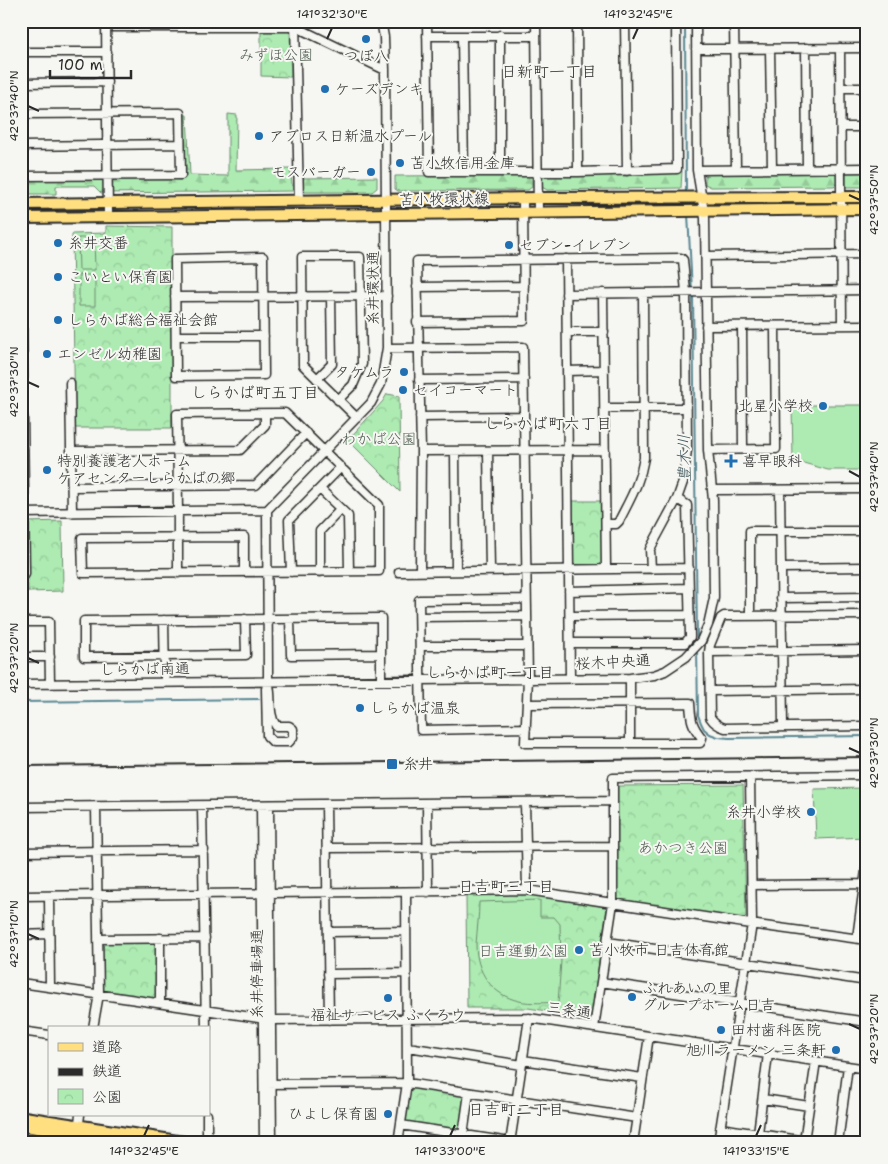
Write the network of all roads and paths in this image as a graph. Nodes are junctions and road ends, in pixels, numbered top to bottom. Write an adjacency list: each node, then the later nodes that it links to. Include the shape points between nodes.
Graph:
1 (381, 21): 24 (street, 糸井環状通)
2 (427, 21): 13 (street)
3 (536, 21): 15 (street)
4 (577, 21): 46 (street)
5 (626, 21): 42 (street)
6 (676, 21): 42 (street, via 677,169)
7 (696, 21): 19 (street, 桜木中央通)
8 (734, 21): 20 (street)
9 (106, 24): 10 (street); 23 (street)
10 (185, 24): 11 (street)
11 (296, 24): 24 (street); 55 (street)
12 (500, 35): 14 (street); 15 (street); 44 (street)
13 (428, 36): 14 (street); 43 (street, via 429,172)
14 (462, 36): 43 (street)
15 (536, 36): 45 (street)
16 (806, 48): 17 (street); 21 (street); 36 (street)
17 (840, 48): 18 (street); 27 (street)
18 (867, 48)
19 (696, 49): 20 (street); 41 (street, 桜木中央通)
20 (735, 49): 21 (street); 39 (street)
21 (770, 49): 40 (street)
22 (21, 52): 23 (street)
23 (107, 52): 25 (street)
24 (385, 70): 54 (street, 糸井環状通)
25 (107, 82): 26 (street); 30 (street)
26 (21, 83)
27 (841, 88): 28 (street); 31 (street)
28 (867, 88)
29 (21, 114): 30 (street)
30 (107, 114): 33 (street, via 180,113); 34 (street)
31 (841, 127): 32 (street); 37 (street)
32 (867, 127)
33 (180, 144): 34 (street); 48 (street, via 181,175)
34 (108, 145): 35 (street); 48 (street)
35 (21, 146)
36 (807, 168): 37 (street); 40 (street)
37 (841, 168): 38 (street); 50 (street)
38 (867, 168)
39 (736, 169): 40 (street); 41 (street)
40 (772, 169)
41 (697, 170): 49 (street, 桜木中央通)
42 (627, 171): 46 (street)
43 (464, 172): 44 (street)
44 (500, 172): 45 (street)
45 (537, 172): 46 (street); 53 (street)
46 (578, 172)
47 (21, 176): 48 (street)
48 (108, 176): 56 (street)
49 (698, 197): 50 (main road, 苫小牧環状線); 53 (main road, 苫小牧環状線); 60 (street, 桜木中央通)
50 (842, 197): 51 (main road, 苫小牧環状線); 58 (street)
51 (867, 197)
52 (523, 198): 53 (main road, 苫小牧環状線); 54 (main road, 苫小牧環状線); 61 (street)
53 (538, 198): 62 (street)
54 (386, 200): 55 (main road, 苫小牧環状線); 63 (street, 糸井環状通)
55 (299, 201): 56 (main road, 苫小牧環状線)
56 (108, 203): 57 (main road, 苫小牧環状線); 64 (street)
57 (21, 204)
58 (842, 209): 59 (main road, 苫小牧環状線); 60 (main road, 苫小牧環状線); 66 (street)
59 (867, 209)
60 (699, 211): 62 (main road, 苫小牧環状線); 68 (street, 桜木中央通)
61 (523, 213): 62 (main road, 苫小牧環状線); 63 (main road, 苫小牧環状線); 69 (street)
62 (538, 213)
63 (386, 215): 64 (main road, 苫小牧環状線); 84 (street, 糸井環状通)
64 (108, 216): 65 (main road, 苫小牧環状線)
65 (21, 218)
66 (842, 254): 67 (street); 68 (street); 74 (street)
67 (867, 254)
68 (706, 256): 76 (street, 桜木中央通)
69 (524, 259): 70 (street); 72 (street); 73 (street, via 417,261)
70 (566, 259): 77 (street, via 681,258); 80 (street)
71 (21, 272): 87 (street)
72 (524, 286): 73 (street); 88 (street, via 524,321)
73 (417, 287): 88 (street)
74 (842, 290): 75 (street); 76 (street); 89 (street)
75 (867, 290)
76 (706, 291): 77 (street); 91 (street, 桜木中央通)
77 (690, 292): 79 (street); 111 (street)
78 (603, 293): 79 (street); 80 (street); 95 (street)
79 (643, 293): 110 (street)
80 (566, 294): 94 (street)
81 (302, 296): 82 (street); 83 (street, via 302,256 360,257); 86 (street); 105 (street, via 303,365)
82 (331, 296): 83 (street); 105 (street, via 332,364)
83 (361, 296): 84 (street); 108 (street, via 362,364 353,385)
84 (387, 296): 100 (street, 糸井環状通)
85 (175, 297): 86 (street); 86 (street, via 175,259 263,257); 96 (street)
86 (264, 297): 97 (street)
87 (22, 307): 98 (street)
88 (417, 322): 99 (street)
89 (842, 325): 90 (street); 93 (street)
90 (867, 325)
91 (706, 326): 92 (street); 119 (street, 桜木中央通)
92 (742, 326): 93 (street); 120 (street)
93 (775, 326): 120 (street, via 776,449)
94 (566, 332): 95 (street); 102 (street)
95 (604, 332): 101 (street)
96 (176, 336): 97 (street); 97 (street, via 176,376 264,375)
97 (264, 336)
98 (22, 342): 103 (street)
99 (418, 347): 100 (street); 104 (street, via 523,347); 106 (street)
100 (387, 348): 116 (street, 糸井環状通, via 381,384 371,403)
101 (604, 370): 102 (street); 109 (street)
102 (567, 371): 126 (street)
103 (21, 378)
104 (524, 379): 106 (street); 114 (street)
105 (317, 380): 108 (street)
106 (419, 380): 115 (street)
107 (70, 383): 121 (street)
108 (338, 400): 116 (street)
109 (605, 408): 110 (street); 118 (street)
110 (643, 408): 111 (street); 144 (street, via 644,458 638,485 616,524)
111 (686, 408): 138 (street, via 687,450)
112 (265, 414): 117 (street, via 285,413); 122 (street, via 265,425 240,450); 122 (street, via 177,414)
113 (21, 416): 127 (street)
114 (524, 416): 115 (street); 129 (street)
115 (420, 417): 124 (street)
116 (357, 418): 123 (street, 糸井環状通)
117 (306, 433): 123 (street); 131 (street, via 256,484)
118 (605, 450): 126 (street); 144 (street)
119 (708, 450): 120 (street); 136 (street, 桜木中央通)
120 (743, 450)
121 (71, 451): 122 (street); 133 (street)
122 (178, 451): 131 (street)
123 (325, 451): 130 (street); 140 (street, 糸井環状通)
124 (421, 451): 128 (street); 158 (street)
125 (488, 451): 128 (street); 129 (street); 154 (street)
126 (567, 451): 129 (street); 156 (street)
127 (22, 452): 132 (street)
128 (455, 452): 159 (street)
129 (525, 452): 155 (street)
130 (341, 467): 134 (street); 157 (street, via 379,505 379,571)
131 (178, 485): 133 (street); 141 (street)
132 (23, 487): 143 (street)
133 (72, 487): 142 (street)
134 (320, 489): 139 (street); 162 (street, via 289,520)
135 (867, 489): 137 (street)
136 (712, 490): 137 (street); 196 (street, 桜木中央通, via 714,598 708,625 692,652 665,671)
137 (780, 490): 145 (street)
138 (677, 499): 150 (street, via 687,505); 153 (street, via 650,549)
139 (341, 509): 157 (street, via 348,516); 163 (street, via 320,531)
140 (267, 510): 141 (street); 161 (street)
141 (178, 511): 142 (street); 147 (street)
142 (72, 512): 143 (street)
143 (23, 513): 148 (street)
144 (606, 524): 152 (street)
145 (781, 531): 146 (street); 151 (street); 177 (street, via 750,531)
146 (867, 531)
147 (178, 537): 160 (street, via 244,537); 165 (street); 165 (street, via 82,538 83,573)
148 (23, 540): 166 (street, via 25,574)
149 (867, 567): 151 (street)
150 (689, 568): 153 (street); 167 (street)
151 (781, 568): 170 (street)
152 (606, 569): 153 (street); 156 (street)
153 (651, 569)
154 (490, 570): 155 (street); 159 (street)
155 (526, 570): 156 (street); 171 (street)
156 (569, 570): 168 (street)
157 (349, 571): 163 (street)
158 (420, 571): 159 (street); 164 (street)
159 (456, 571)
160 (244, 572): 161 (street); 165 (street)
161 (267, 572): 162 (street); 180 (street)
162 (291, 572): 163 (street)
163 (320, 572)
164 (399, 572)
165 (178, 573)
166 (21, 574)
167 (689, 588): 168 (street); 173 (street)
168 (569, 590): 176 (street)
169 (867, 597): 170 (street)
170 (782, 598): 174 (street)
171 (526, 600): 175 (street); 178 (street, via 419,600)
172 (867, 614): 174 (street)
173 (689, 615): 176 (street); 184 (street, via 690,638 685,643)
174 (782, 615): 177 (street); 188 (street)
175 (527, 616): 178 (street); 186 (street)
176 (570, 616): 184 (street)
177 (750, 616): 189 (street, via 721,618)
178 (420, 617): 185 (street)
179 (245, 619): 180 (street); 182 (street); 191 (street, via 246,655)
180 (268, 619): 181 (street); 199 (street)
181 (290, 619): 190 (street, via 291,655); 190 (street, via 381,618)
182 (164, 620): 191 (street); 191 (street, via 84,621 84,657)
183 (21, 622): 192 (street, via 48,622)
184 (570, 643): 195 (street)
185 (420, 646): 186 (street); 198 (street)
186 (527, 646): 194 (street)
187 (867, 650): 188 (street)
188 (782, 651): 189 (street); 204 (street)
189 (710, 652): 205 (street)
190 (381, 654): 197 (street)
191 (165, 656): 200 (street)
192 (50, 657): 193 (street); 202 (street)
193 (21, 658)
194 (528, 678): 195 (street, 桜木中央通); 198 (street, 桜木中央通); 206 (street)
195 (570, 678): 196 (street, 桜木中央通)
196 (630, 678): 207 (street)
197 (381, 680): 198 (street, 桜木中央通); 199 (street, 桜木中央通)
198 (420, 680): 210 (street, via 421,730)
199 (268, 681): 199 (street, via 271,718 276,726 293,729 289,742 273,742 267,736); 200 (street, しらかば南通)
200 (165, 682): 202 (street, しらかば南通)
201 (21, 684): 202 (street, しらかば南通)
202 (50, 684)
203 (867, 689): 204 (street)
204 (782, 690): 205 (street); 208 (street)
205 (710, 691): 208 (street, via 710,716 720,726)
206 (527, 704): 207 (street); 210 (street)
207 (630, 704): 211 (street); 211 (street, via 690,703 694,729 702,738 700,743)
208 (783, 726): 209 (street)
209 (867, 726)
210 (526, 728): 211 (street, via 525,744)
211 (630, 743)
212 (867, 775): 213 (street)
213 (750, 777): 214 (street, via 613,778); 231 (street)
214 (612, 801): 215 (street); 223 (street)
215 (525, 802): 216 (street); 222 (street)
216 (427, 803): 217 (street); 224 (street)
217 (326, 804): 218 (street); 225 (street)
218 (265, 805): 219 (street); 237 (street, 糸井停車場通)
219 (202, 806): 220 (street); 226 (street)
220 (96, 807): 221 (street); 227 (street)
221 (21, 808)
222 (526, 846): 223 (street); 224 (street); 232 (street)
223 (613, 846): 241 (street)
224 (428, 847): 225 (street); 234 (street)
225 (327, 848): 235 (street)
226 (204, 850): 227 (street); 236 (street)
227 (96, 851): 228 (street); 238 (street)
228 (21, 852)
229 (867, 863): 230 (street)
230 (864, 884): 231 (street); 249 (street)
231 (752, 885): 242 (street)
232 (527, 890): 234 (street); 241 (street)
233 (406, 892): 234 (street); 235 (street); 244 (street)
234 (428, 892)
235 (327, 893): 237 (street); 243 (street)
236 (205, 894): 237 (street); 238 (street); 248 (street)
237 (266, 894): 266 (street, 糸井停車場通)
238 (97, 895): 240 (street); 250 (street)
239 (21, 896): 240 (street)
240 (49, 896): 245 (street)
241 (613, 903): 242 (street); 252 (street)
242 (752, 924): 249 (street); 253 (street)
243 (328, 932): 244 (street); 255 (street)
244 (406, 932): 254 (street)
245 (49, 934): 246 (street); 259 (street)
246 (21, 935)
247 (160, 938): 248 (street); 250 (street); 261 (street)
248 (205, 938): 263 (street)
249 (857, 938): 251 (street)
250 (98, 939): 260 (street)
251 (867, 940)
252 (608, 942): 253 (street); 257 (street)
253 (746, 962): 256 (street); 262 (street)
254 (406, 973): 255 (street); 265 (street)
255 (328, 974): 267 (street)
256 (867, 981)
257 (601, 982): 262 (street); 271 (street)
258 (21, 983): 259 (street, 三条通)
259 (50, 987): 260 (street, 三条通)
260 (99, 994): 261 (street, 三条通); 269 (street)
261 (160, 1003): 263 (street, 三条通)
262 (740, 1003): 268 (street); 276 (street)
263 (206, 1010): 266 (street, 三条通); 270 (street)
264 (529, 1018): 265 (street, 三条通); 271 (street, 三条通); 279 (street)
265 (407, 1019): 267 (street, 三条通); 275 (street)
266 (268, 1020): 267 (street, 三条通); 284 (street, 糸井停車場通)
267 (329, 1020)
268 (867, 1022)
269 (93, 1026)
270 (206, 1026)
271 (594, 1028): 274 (street, 三条通)
272 (21, 1031): 273 (street)
273 (48, 1035)
274 (650, 1036): 276 (street, 三条通); 282 (street)
275 (408, 1046): 279 (street); 283 (street)
276 (733, 1049): 277 (street, 三条通); 295 (street)
277 (768, 1054): 278 (street, 三条通); 286 (street)
278 (816, 1061): 280 (street, 三条通); 288 (street)
279 (522, 1063): 282 (street); 287 (street)
280 (848, 1066): 281 (street, 三条通); 309 (street)
281 (867, 1069)
282 (642, 1078): 291 (street)
283 (407, 1083): 284 (street); 285 (street); 294 (street)
284 (268, 1084): 303 (street, 糸井停車場通); 304 (street, 糸井停車場通)
285 (469, 1093): 287 (street); 297 (street)
286 (763, 1099): 288 (street); 296 (street)
287 (517, 1100): 291 (street); 299 (street)
288 (809, 1106): 298 (street)
289 (207, 1116): 302 (street)
290 (21, 1117): 293 (highway)
291 (637, 1118): 306 (street)
292 (21, 1125): 293 (highway)
293 (79, 1125): 300 (highway); 301 (highway)
294 (401, 1125): 297 (street); 305 (street)
295 (720, 1128): 296 (street); 307 (street)
296 (758, 1133): 298 (street)
297 (463, 1134): 299 (street)
298 (804, 1140): 308 (street)
299 (510, 1142)
300 (132, 1143)
301 (186, 1143)
302 (207, 1143)
303 (264, 1143)
304 (272, 1143)
305 (398, 1143)
306 (633, 1143)
307 (718, 1143)
308 (818, 1143)
309 (838, 1143)

